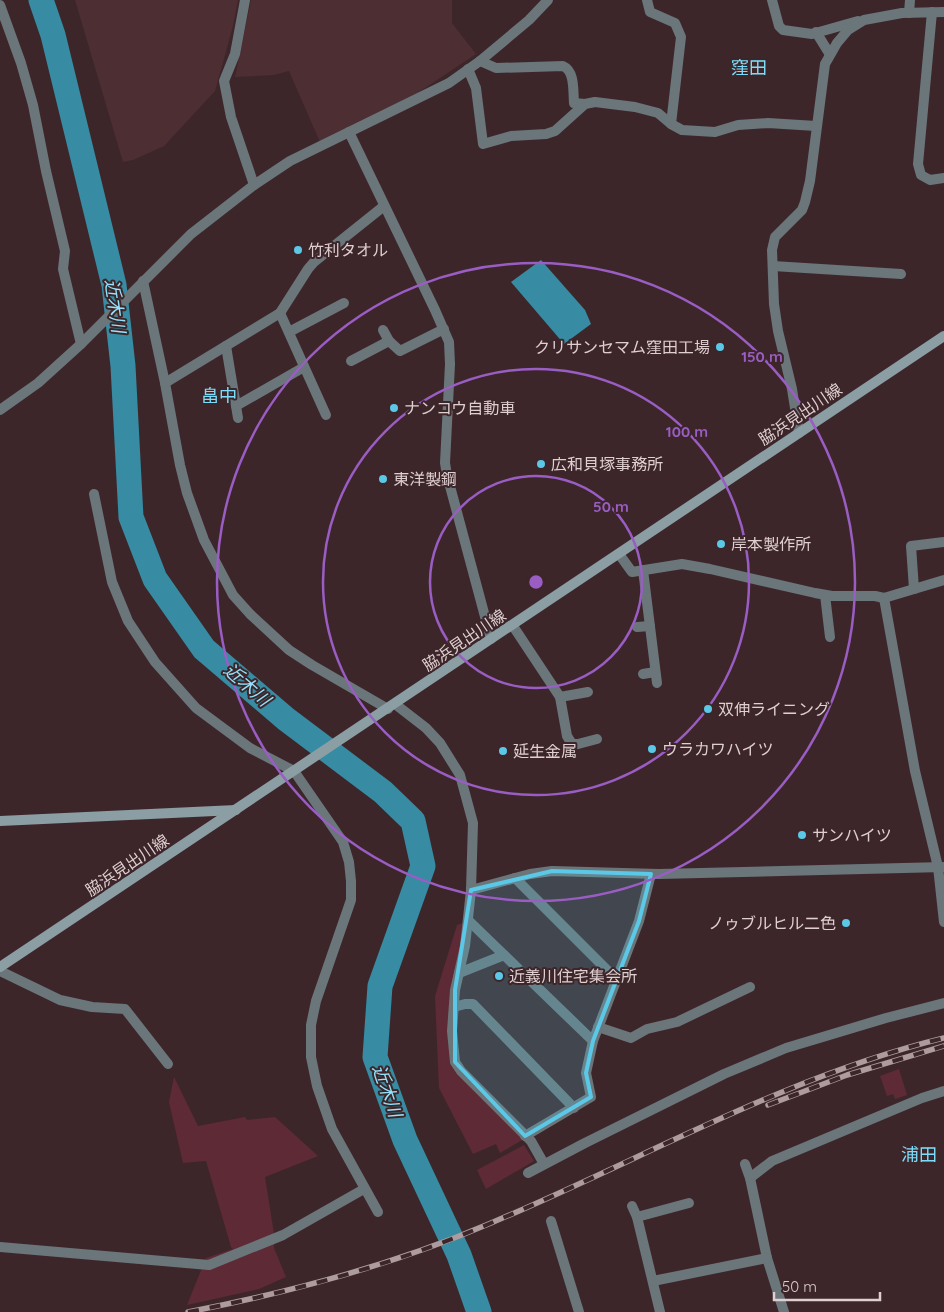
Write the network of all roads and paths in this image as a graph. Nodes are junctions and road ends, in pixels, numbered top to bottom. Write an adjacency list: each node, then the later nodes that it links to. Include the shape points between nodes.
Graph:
1 (245, 0): 20 (street, via 235,54 224,81 231,117)
2 (548, 0): 13 (street)
3 (647, 0): 16 (street, via 650,12 675,23 681,37)
4 (772, 0): 11 (street, via 783,30)
5 (910, 0): 9 (street)
6 (0, 5): 32 (street, via 33,105 65,251 63,269)
7 (932, 12): 8 (street); 9 (street); 19 (street, via 918,164 922,175 930,180)
8 (944, 12)
9 (909, 13): 10 (street)
10 (864, 20): 11 (street); 12 (street, via 848,30)
11 (816, 32): 12 (street)
12 (830, 54): 17 (street, via 825,64)
13 (480, 61): 14 (street); 15 (street, via 496,68 568,68 574,103)
14 (468, 70): 15 (street, via 476,88 483,144 510,136 555,131); 18 (street, via 432,92)
15 (585, 104): 16 (street, via 594,102 635,107 658,113)
16 (671, 124): 17 (street, via 682,130 715,132 768,123)
17 (816, 126): 22 (street, via 805,202 802,210 775,237)
18 (349, 132): 20 (street, via 290,161); 21 (street)
19 (944, 178)
20 (254, 185): 24 (street, via 191,234)
21 (384, 206): 26 (street, via 314,262); 28 (street)
22 (773, 266): 23 (street); 41 (street, via 778,331)
23 (901, 274)
24 (141, 284): 32 (street); 36 (street)
25 (344, 303): 29 (street)
26 (280, 313): 29 (street); 33 (street)
27 (383, 330): 31 (street)
28 (444, 330): 31 (street, via 400,351); 54 (street, via 449,342 450,364 446,476)
29 (289, 332): 35 (street)
30 (944, 336): 41 (street, 脇浜見出川線)
31 (390, 341): 34 (street)
32 (83, 342): 38 (street, via 38,384)
33 (226, 346): 36 (street); 37 (street)
34 (351, 361)
35 (304, 367): 37 (street); 39 (street)
36 (165, 383): 58 (street, via 187,493 204,540 233,595 289,650)
37 (236, 406): 40 (street)
38 (0, 410)
39 (326, 414)
40 (238, 418)
41 (799, 433): 44 (street, 脇浜見出川線)
42 (94, 494): 60 (street, via 112,582 128,621 155,662 196,708 250,748)
43 (944, 542): 47 (street, via 911,546)
44 (619, 554): 45 (street, via 632,572); 50 (street, 脇浜見出川線)
45 (642, 570): 48 (street, via 682,564); 51 (street)
46 (944, 580): 47 (street)
47 (914, 589): 49 (street)
48 (825, 595): 49 (street); 53 (street)
49 (884, 598): 63 (street, via 915,771)
50 (513, 626): 54 (street, 脇浜見出川線); 57 (street)
51 (650, 626): 52 (street); 55 (street, via 656,677)
52 (637, 627)
53 (830, 637)
54 (492, 639): 58 (street, 脇浜見出川線)
55 (643, 674)
56 (588, 692): 57 (street)
57 (560, 697): 59 (street, via 567,736 572,744)
58 (388, 709): 60 (street, 脇浜見出川線); 66 (street, via 426,728 440,743 460,775 473,823)
59 (597, 739)
60 (294, 771): 61 (street, 脇浜見出川線); 86 (street, via 343,842 349,862 351,900 316,1001 311,1025 311,1057 332,1129)
61 (238, 810): 62 (street); 70 (street, 脇浜見出川線)
62 (0, 821)
63 (941, 867): 64 (street); 68 (street)
64 (651, 874): 65 (street, via 552,871); 72 (street, via 639,922)
65 (515, 878): 66 (street); 72 (street)
66 (471, 890): 67 (street)
67 (468, 922): 69 (street); 71 (street)
68 (944, 922)
69 (504, 956): 71 (street); 77 (street)
70 (0, 969): 78 (street, via 60,1000 92,1007 125,1009)
71 (459, 973): 75 (street)
72 (616, 979): 76 (street)
73 (750, 987): 76 (street, via 677,1022 647,1029 631,1038)
74 (944, 1003): 82 (street, via 786,1048 724,1074)
75 (454, 1007): 80 (street, via 472,1004); 81 (street, via 452,1031 457,1066)
76 (598, 1027): 77 (street)
77 (593, 1041): 80 (street, via 586,1069 591,1097)
78 (168, 1064)
79 (944, 1091): 85 (street, via 772,1161)
80 (574, 1108): 81 (street)
81 (525, 1136): 82 (street)
82 (544, 1164): 84 (street)
83 (745, 1164): 85 (street)
84 (528, 1173)
85 (750, 1178): 93 (street)
86 (364, 1189): 89 (street); 92 (street, via 283,1235 209,1265)
87 (689, 1203): 90 (street)
88 (632, 1206): 90 (street)
89 (378, 1212)
90 (637, 1217): 94 (street)
91 (551, 1221): 95 (street)
92 (0, 1247)
93 (767, 1258): 94 (street); 97 (street)
94 (653, 1281): 96 (street)
95 (578, 1312)
96 (660, 1312)
97 (784, 1312)

